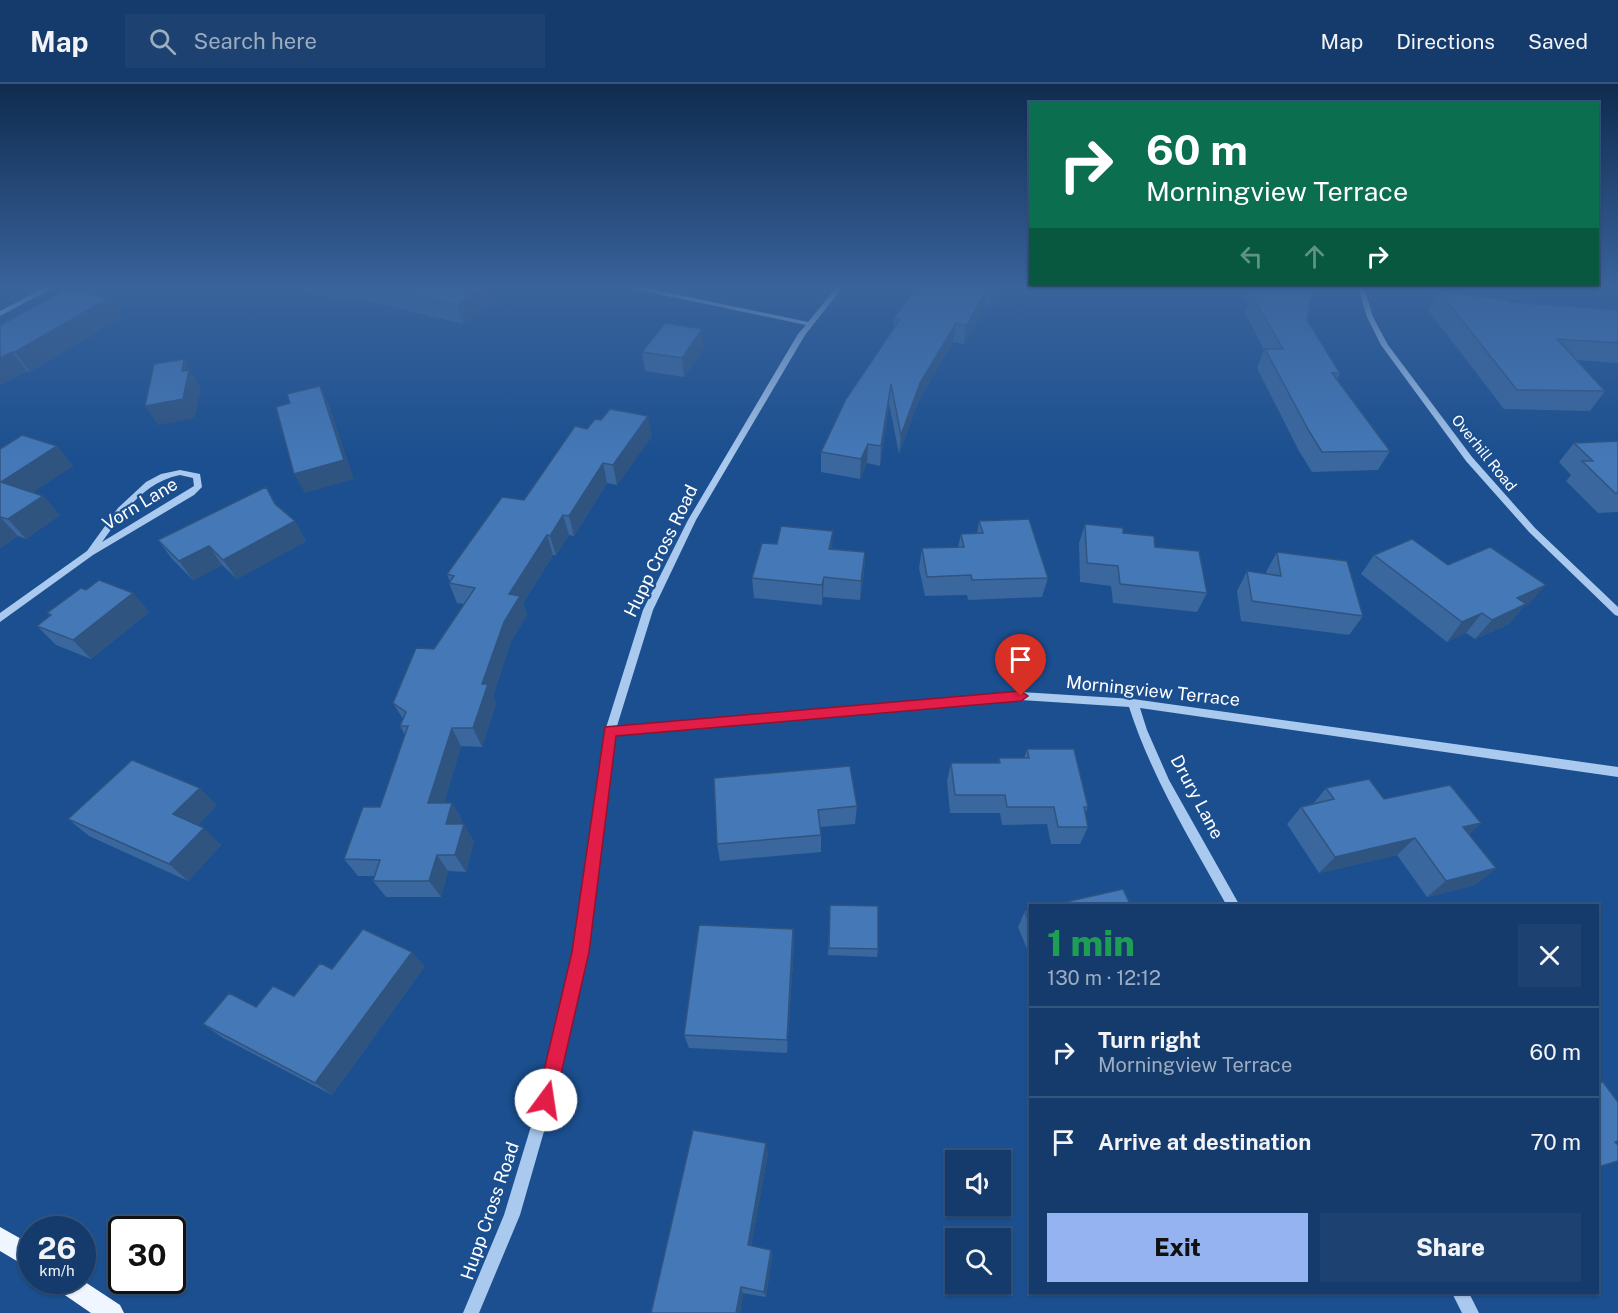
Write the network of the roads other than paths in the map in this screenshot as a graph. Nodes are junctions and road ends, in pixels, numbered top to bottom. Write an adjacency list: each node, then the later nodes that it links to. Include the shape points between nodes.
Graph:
1 (797, 344): 7 (street, Hupp Cross Road, via 692,520 648,610)
2 (1385, 344): 4 (street, Overhill Road, via 1482,475 1520,518)
3 (90, 553): 3 (street, Vorn Lane, via 191,493 198,487 197,476 178,473 149,483 112,521); 5 (street, Vorn Lane)
4 (1618, 613)
5 (0, 618)
6 (1133, 703): 7 (street, Morningview Terrace, via 1021,696); 8 (street, Morningview Terrace); 9 (street, Drury Lane, via 1142,733 1180,810)
7 (610, 731): 15 (street, Hupp Cross Road, via 580,952 567,1017 512,1215)
8 (1618, 772)
9 (1233, 904)
10 (0, 1238): 11 (main road)
11 (18, 1250)
12 (84, 1294): 14 (main road)
13 (1461, 1294): 16 (street)
14 (112, 1313)
15 (471, 1313)
16 (1471, 1313)

